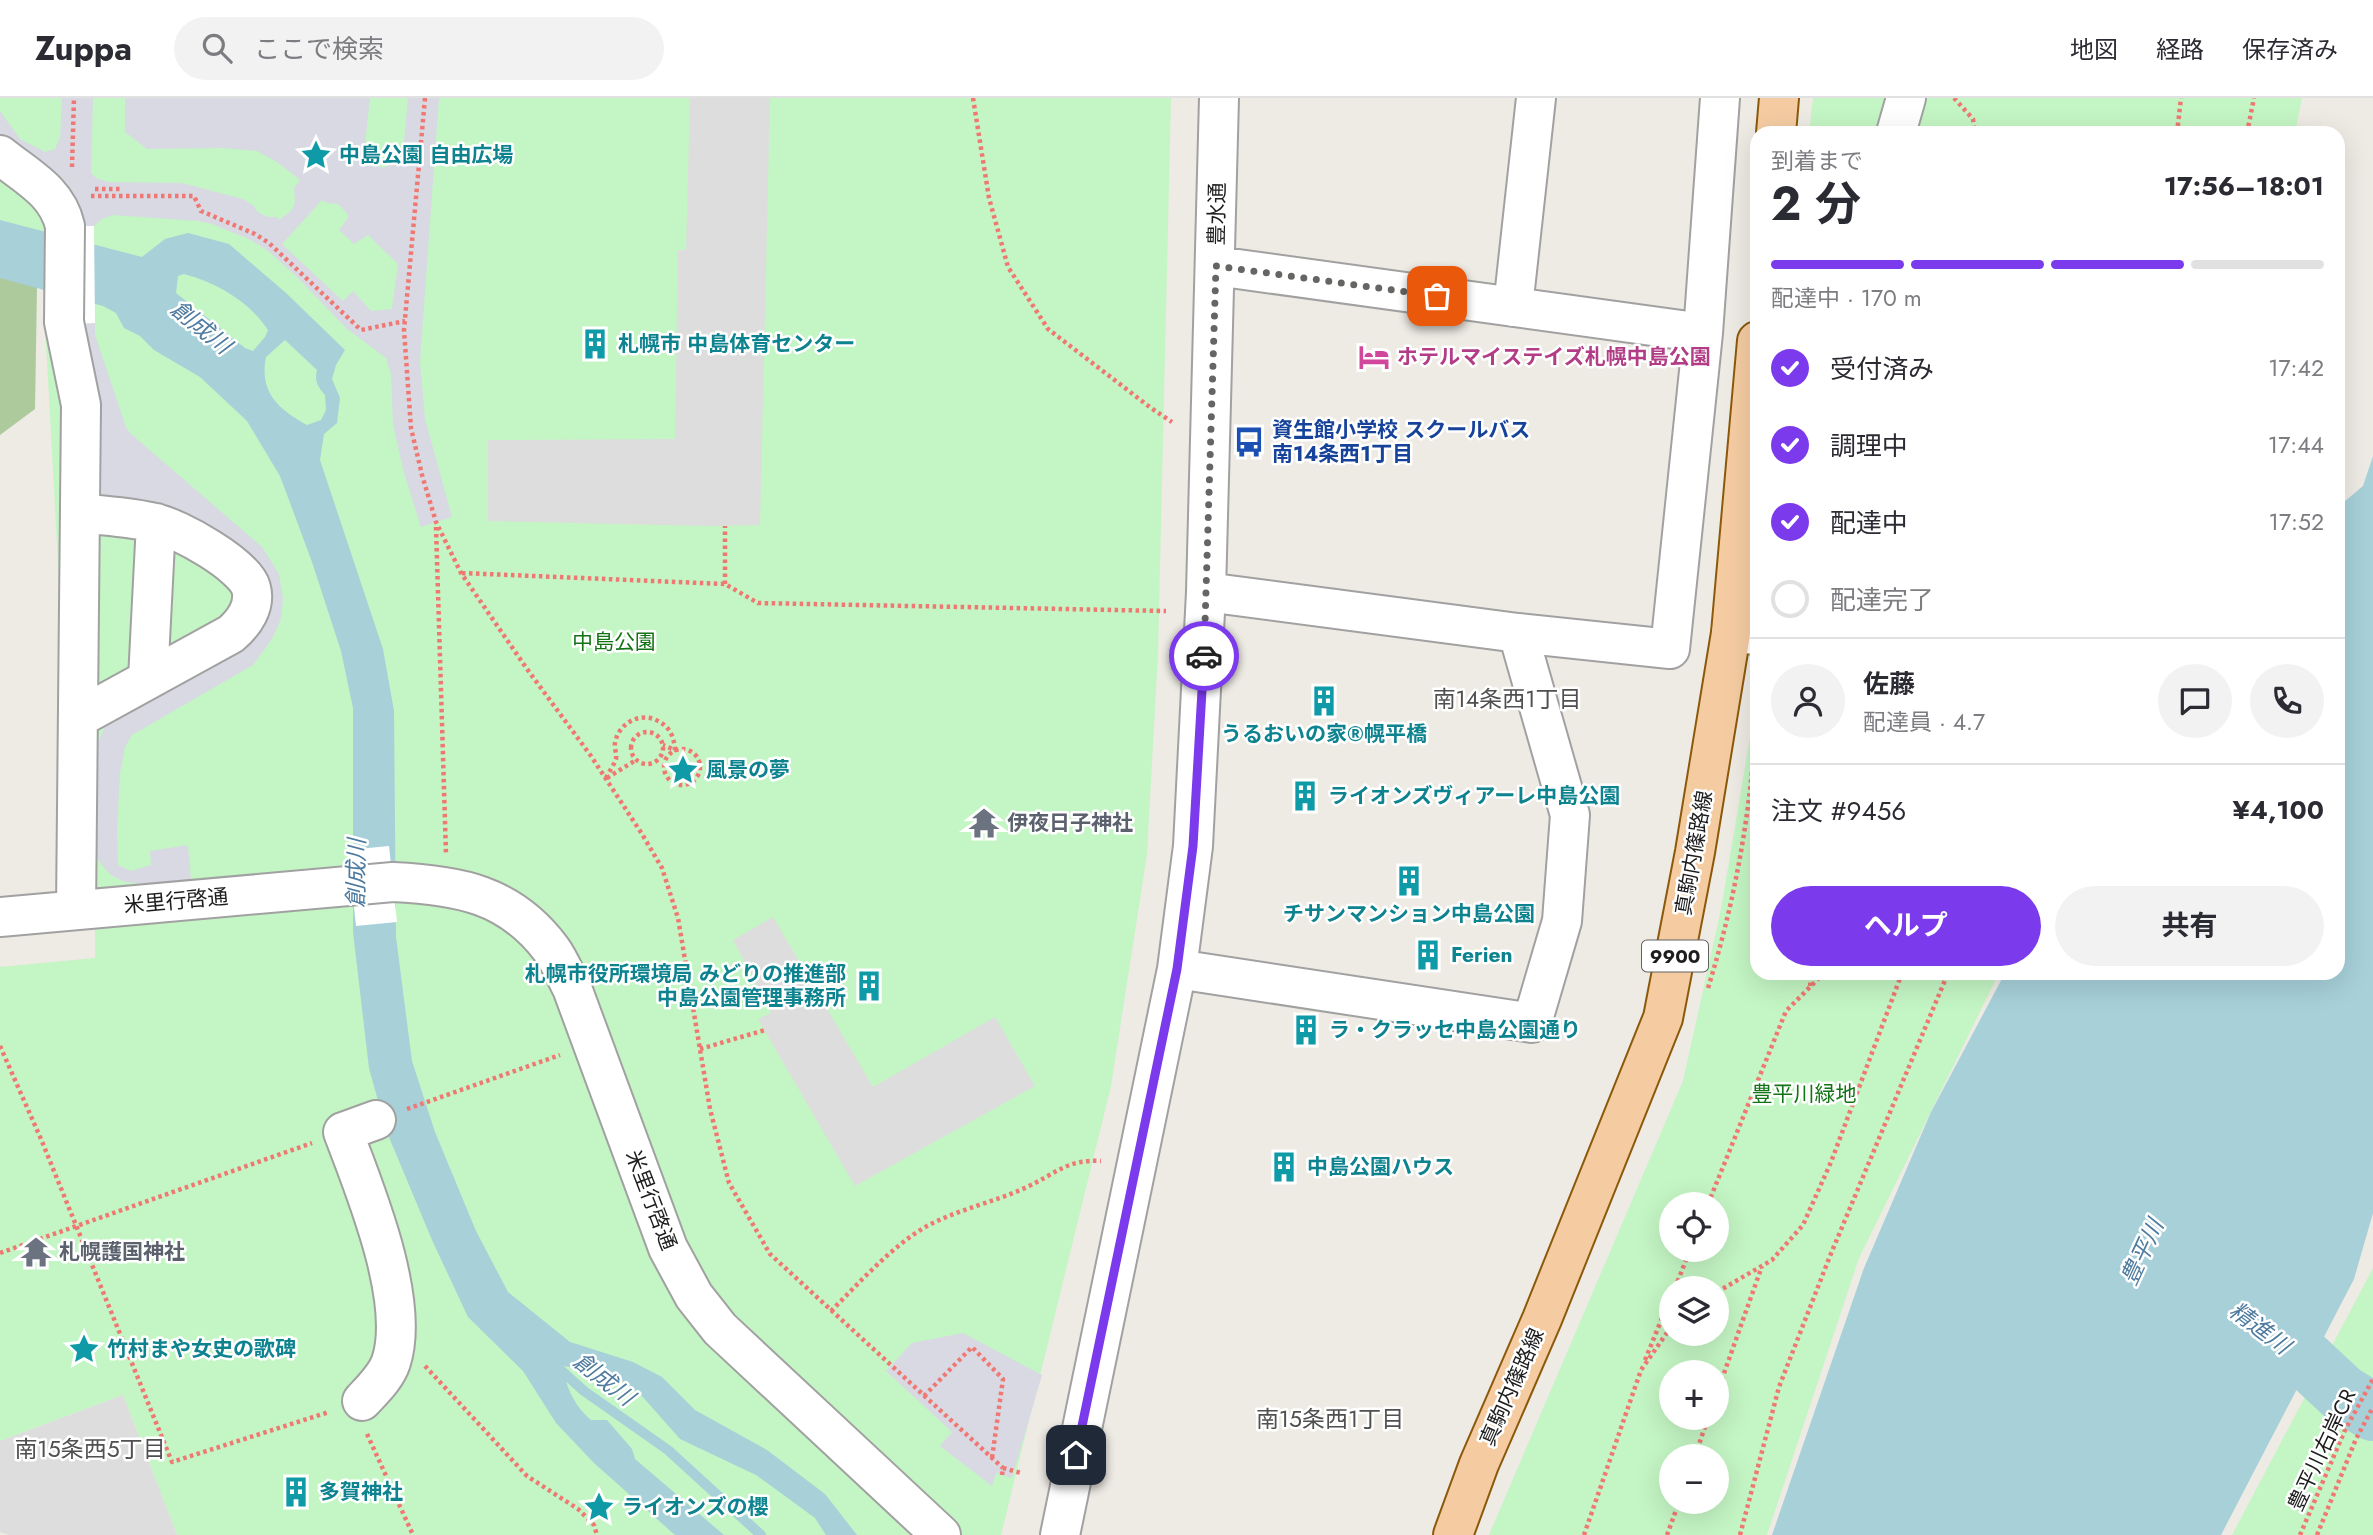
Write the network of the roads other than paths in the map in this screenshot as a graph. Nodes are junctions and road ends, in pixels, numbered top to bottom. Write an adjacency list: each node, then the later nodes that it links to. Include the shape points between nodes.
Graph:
1 (1219, 98): 9 (street, 豊水通)
2 (1536, 98): 10 (street)
3 (1720, 98): 11 (street)
4 (1779, 98): 6 (main road)
5 (1906, 98): 7 (street)
6 (1777, 126)
7 (1898, 126)
8 (0, 155): 13 (street, via 53,197 61,211 73,211 64,322 81,405)
9 (1216, 266): 10 (street); 15 (street, 豊水通)
10 (1513, 307): 11 (street)
11 (1703, 333): 16 (street, via 1670,649)
12 (1750, 499): 17 (main road, 真駒内篠路線 / 9900)
13 (81, 513): 14 (street); 19 (street)
14 (156, 523): 18 (street); 18 (street, via 193,537 241,573 251,587 251,606 231,634)
15 (1206, 592): 16 (street); 22 (street, 豊水通, via 1193,846)
16 (1518, 632): 22 (street, via 1570,815 1562,920 1532,1023)
17 (1744, 634): 27 (main road, 真駒内篠路線 / 9900, via 1663,1018)
18 (148, 679): 19 (street)
19 (78, 719): 20 (street)
20 (76, 910): 21 (street, 米里行啓通); 25 (street, 米里行啓通, via 393,882 470,890 527,923 552,950 572,988 668,1248 694,1296 720,1329)
21 (0, 917)
22 (1177, 969): 26 (street, 豊水通)
23 (360, 1126): 24 (street, via 396,1306 391,1362)
24 (362, 1401)
25 (941, 1535)
26 (1060, 1535)
27 (1453, 1535)

